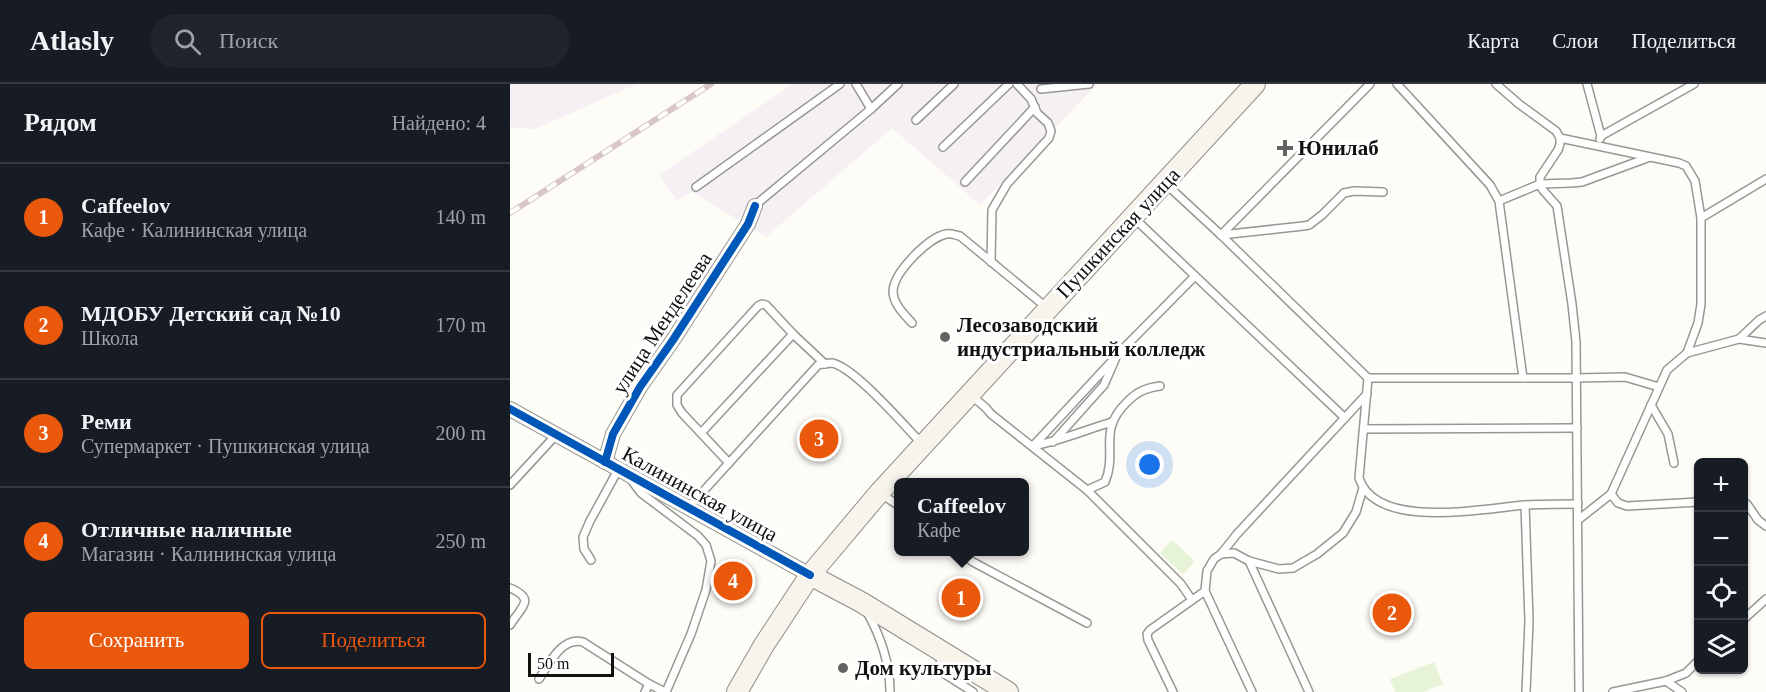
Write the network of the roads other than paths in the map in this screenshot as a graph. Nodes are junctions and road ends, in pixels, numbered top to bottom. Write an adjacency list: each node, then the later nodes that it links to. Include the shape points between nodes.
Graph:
1 (840, 84): 28 (lane)
2 (856, 84): 17 (lane)
3 (898, 84): 17 (lane)
4 (954, 84): 18 (lane)
5 (1009, 84): 22 (lane)
6 (1017, 84): 15 (lane)
7 (1089, 84): 14 (lane)
8 (1255, 84): 25 (main road, Пушкинская улица)
9 (1370, 84): 34 (lane)
10 (1396, 84): 30 (lane, via 1490,185)
11 (1496, 84): 20 (lane, via 1556,130)
12 (1587, 84): 19 (lane)
13 (1694, 84): 19 (lane)
14 (1044, 87): 15 (lane)
15 (1031, 99): 16 (lane)
16 (1035, 107): 26 (lane); 35 (lane, via 1048,123 1050,138 1007,184 992,210)
17 (871, 109): 31 (lane)
18 (916, 120)
19 (1601, 136): 21 (lane)
20 (1560, 138): 21 (lane); 27 (lane)
21 (1599, 145): 23 (lane)
22 (943, 147)
23 (1651, 157): 27 (lane, via 1582,182); 33 (lane, via 1686,166 1695,181)
24 (1766, 179): 33 (lane)
25 (1164, 182): 32 (main road, Пушкинская улица); 34 (lane)
26 (965, 183)
27 (1540, 184): 30 (lane); 48 (lane, via 1557,206 1572,304)
28 (696, 187)
29 (1383, 192): 34 (lane, via 1344,193 1304,226)
30 (1499, 201): 47 (lane)
31 (750, 210): 64 (street, улица Менделеева, via 748,224 612,434)
32 (1132, 216): 36 (lane); 37 (main road, Пушкинская улица)
33 (1701, 219): 43 (lane, via 1701,304)
34 (1221, 235): 46 (lane)
35 (991, 262): 37 (lane); 39 (lane, via 960,236 949,233 936,238 911,259 895,282 895,302)
36 (1195, 276): 44 (lane); 55 (lane)
37 (1048, 308): 52 (main road, Пушкинская улица)
38 (1766, 316): 41 (lane)
39 (912, 323)
40 (793, 334): 45 (lane); 59 (lane); 59 (lane, via 766,305 758,306 677,395 679,409)
41 (1739, 339): 42 (lane); 43 (lane)
42 (1766, 343)
43 (1687, 353): 50 (lane, via 1667,370)
44 (1118, 355): 61 (lane, via 1104,385); 63 (lane)
45 (825, 364): 62 (lane, via 846,369); 65 (lane, via 818,365)
46 (1368, 378): 47 (lane); 51 (lane)
47 (1522, 378): 48 (lane)
48 (1576, 378): 50 (lane, via 1625,378); 57 (lane)
49 (1160, 386): 56 (lane, via 1136,393)
50 (1659, 387): 53 (lane)
51 (1368, 393): 55 (lane); 58 (lane)
52 (970, 394): 62 (main road, Пушкинская улица); 63 (lane)
53 (1651, 405): 66 (lane, via 1668,434); 72 (lane)
54 (510, 409): 60 (street, Калининская улица)
55 (1346, 418): 81 (lane)
56 (1112, 422): 61 (lane); 70 (lane, via 1110,471 1105,482)
57 (1577, 428): 58 (lane); 75 (lane)
58 (1364, 429): 69 (lane, via 1359,478)
59 (701, 433): 65 (lane)
60 (556, 435): 64 (street, Калининская улица); 68 (lane)
61 (1053, 442): 63 (lane)
62 (922, 444): 71 (main road, Пушкинская улица)
63 (1033, 446): 70 (lane)
64 (604, 462): 67 (street, Калининская улица)
65 (729, 463): 78 (lane)
66 (1674, 463)
67 (622, 472): 78 (street, Калининская улица); 83 (lane, via 583,537); 100 (lane, via 641,493 698,536 711,561 691,634)
68 (510, 485)
69 (1363, 488): 76 (lane, via 1382,504 1420,512); 84 (lane, via 1356,512 1343,533 1317,554 1293,568 1279,569)
70 (1088, 490): 89 (lane)
71 (879, 492): 73 (lane); 85 (main road, Пушкинская улица)
72 (1611, 494): 74 (lane, via 1627,506); 79 (lane)
73 (894, 502)
74 (1694, 502)
75 (1578, 504): 76 (lane); 79 (lane)
76 (1525, 505): 108 (lane, via 1529,621)
77 (1748, 505): 80 (lane)
78 (688, 508): 85 (street, Калининская улица)
79 (1578, 520): 109 (lane)
80 (1766, 526)
81 (1221, 554): 84 (lane, via 1234,553); 87 (lane, via 1207,571)
82 (965, 556): 92 (lane)
83 (591, 560)
84 (1250, 561): 107 (lane)
85 (810, 575): 90 (main road, Калининская улица); 101 (main road, Пушкинская улица)
86 (510, 588): 93 (lane, via 522,593 525,603)
87 (1204, 591): 89 (lane); 106 (lane)
88 (1766, 598): 91 (lane)
89 (1192, 600): 105 (lane, via 1148,634)
90 (861, 602): 94 (main road, Калининская улица); 102 (lane, via 881,640)
91 (1748, 614)
92 (1087, 623)
93 (510, 624)
94 (944, 654): 103 (lane, via 940,671); 104 (main road, Калининская улица)
95 (1694, 665): 97 (lane)
96 (539, 679): 98 (lane, via 559,650 577,640)
97 (1666, 681): 110 (lane); 111 (lane)
98 (649, 684): 99 (lane); 100 (lane)
99 (645, 692)
100 (666, 692)
101 (737, 692)
102 (890, 692)
103 (973, 692)
104 (1008, 692)
105 (1173, 692)
106 (1252, 692)
107 (1309, 692)
108 (1526, 692)
109 (1579, 692)
110 (1613, 692)
111 (1682, 692)

